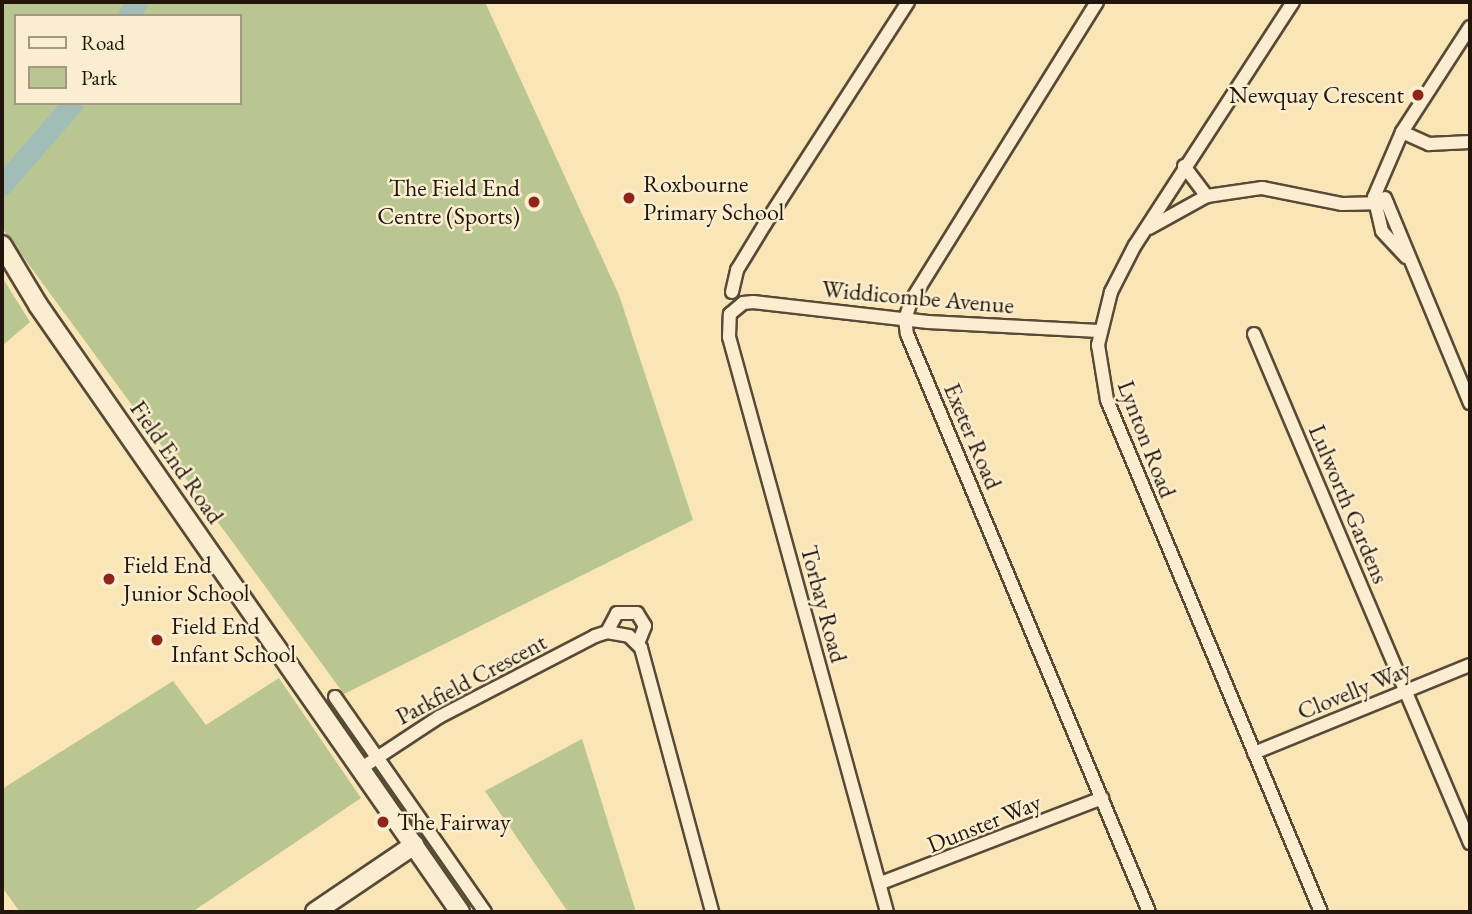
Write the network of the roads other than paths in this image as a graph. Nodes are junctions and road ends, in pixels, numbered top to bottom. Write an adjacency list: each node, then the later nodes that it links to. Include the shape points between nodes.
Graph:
1 (908, 2): 15 (street, via 758,235 737,270)
2 (1097, 2): 17 (street, via 911,301)
3 (1293, 2): 7 (street, Lynton Road)
4 (1470, 27): 5 (street)
5 (1402, 132): 6 (street, via 1429,144); 8 (street, via 1381,173)
6 (1470, 142)
7 (1184, 166): 9 (street); 12 (street, Lynton Road)
8 (1378, 190): 10 (street); 11 (street)
9 (1207, 196): 10 (street, via 1262,188 1342,204); 12 (street)
10 (1372, 203): 11 (street); 14 (street, via 1382,231)
11 (1387, 203): 14 (street)
12 (1147, 229): 18 (street, Lynton Road, via 1111,292)
13 (2, 245): 28 (street, Field End Road, via 38,305)
14 (1406, 257): 20 (street)
15 (732, 292)
16 (735, 307): 17 (street, Widdicombe Avenue, via 753,302); 32 (street, Torbay Road, via 730,314 729,337)
17 (905, 320): 18 (street, Widdicombe Avenue); 29 (street, Exeter Road, via 911,345)
18 (1099, 331): 26 (street, Lynton Road, via 1107,400)
19 (1254, 334): 24 (street, Lulworth Gardens)
20 (1470, 403)
21 (607, 632): 22 (street, via 629,636); 22 (street, Parkfield Crescent, via 617,613 637,613 645,625); 27 (street, Parkfield Crescent, via 439,717)
22 (638, 643): 36 (street, Parkfield Crescent)
23 (1470, 665): 24 (street, Clovelly Way)
24 (1408, 690): 26 (street, Clovelly Way); 30 (street, Lulworth Gardens)
25 (335, 697): 27 (street)
26 (1254, 753): 39 (street, Lynton Road)
27 (377, 757): 28 (street, Parkfield Crescent); 35 (street)
28 (360, 769): 31 (street, Field End Road)
29 (1102, 798): 32 (street, Dunster Way); 38 (street, Exeter Road)
30 (1470, 843)
31 (414, 845): 33 (street); 34 (street, Field End Road)
32 (881, 883): 37 (street, Torbay Road)
33 (316, 912)
34 (460, 912)
35 (485, 912)
36 (712, 912)
37 (887, 912)
38 (1149, 912)
39 (1321, 912)

